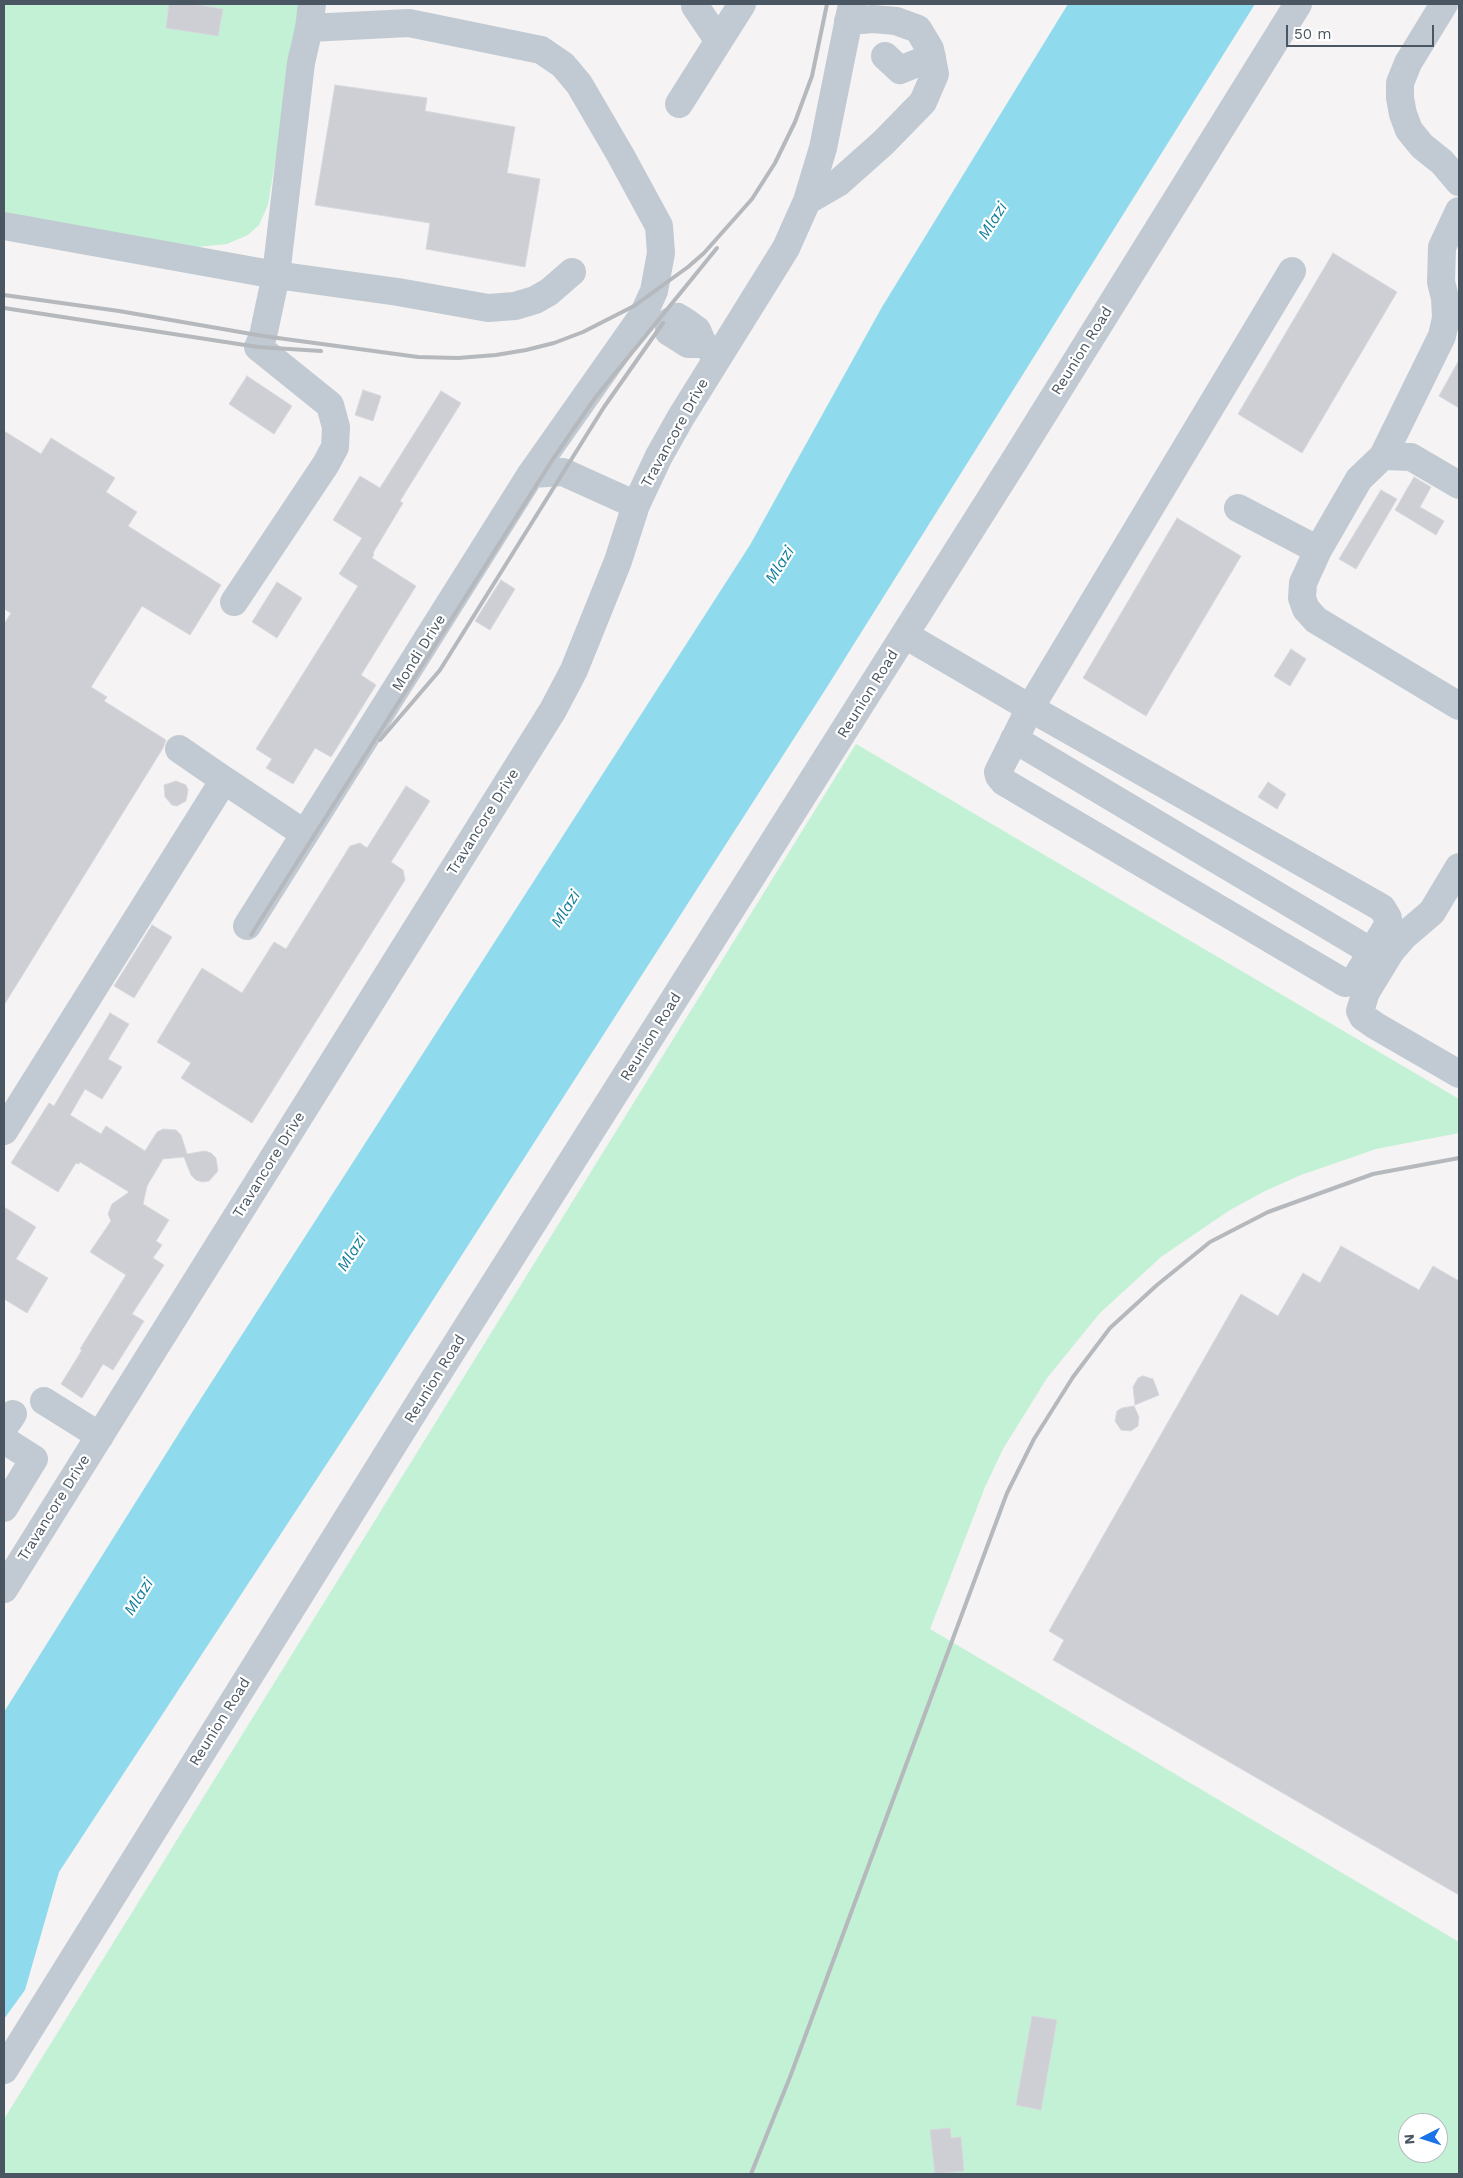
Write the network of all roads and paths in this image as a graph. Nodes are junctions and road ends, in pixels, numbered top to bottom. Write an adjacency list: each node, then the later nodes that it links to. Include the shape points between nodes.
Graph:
1 (742, 4): 9 (street)
2 (1298, 4): 29 (street, Reunion Road)
3 (1444, 4): 13 (street, via 1408,63 1400,83 1400,98 1410,130)
4 (695, 6): 9 (street)
5 (850, 12): 11 (street, via 918,29); 14 (street, Travancore Drive, via 823,148)
6 (365, 14): 7 (street, Mondi Drive, via 409,23); 8 (street, Mondi Drive)
7 (433, 15): 20 (street, Mondi Drive, via 541,50 562,65 579,84 659,226 661,253 654,291)
8 (311, 16): 19 (street, via 301,63)
9 (718, 40): 12 (street)
10 (885, 56): 11 (street, via 900,70)
11 (932, 57): 14 (street, via 935,74 923,102 838,182)
12 (679, 104)
13 (1459, 182)
14 (807, 201): 21 (street, Travancore Drive, via 786,248)
15 (1459, 211): 22 (street, via 1442,247 1441,282 1446,318 1442,336)
16 (4, 226): 19 (street)
17 (1292, 271): 31 (street)
18 (572, 272): 19 (street, via 535,300 515,306 488,308)
19 (276, 275): 28 (street, via 258,347 330,405 336,426 335,447)
20 (647, 308): 21 (street, via 669,322 669,332 688,344); 23 (street, Mondi Drive)
21 (711, 350): 25 (street, Travancore Drive)
22 (1382, 456): 24 (street, via 1410,457); 27 (street, via 1359,479)
23 (531, 474): 25 (street, via 563,472); 36 (street, Mondi Drive)
24 (1459, 485)
25 (636, 505): 45 (street, Travancore Drive, via 618,561 574,670 553,710)
26 (1238, 508): 27 (street)
27 (1318, 550): 30 (street, via 1303,583 1302,598 1306,609 1316,620)
28 (234, 602)
29 (905, 635): 31 (street); 49 (street, Reunion Road, via 406,1425)
30 (1459, 706)
31 (1030, 708): 32 (street); 35 (street)
32 (1014, 739): 37 (street); 39 (street, via 998,772 1004,782)
33 (178, 750): 34 (street)
34 (224, 780): 36 (street); 43 (street)
35 (1208, 810): 37 (street); 41 (street, via 1382,908 1388,925)
36 (305, 834): 40 (street, Mondi Drive)
37 (1189, 842): 39 (street); 41 (street)
38 (1459, 867): 42 (street, via 1432,912 1391,951 1366,992 1360,1012 1376,1026)
39 (1168, 878): 41 (street, via 1345,983 1354,981)
40 (247, 926)
41 (1372, 952)
42 (1459, 1074)
43 (4, 1131)
44 (44, 1401): 45 (street)
45 (100, 1436): 48 (street, Travancore Drive)
46 (4, 1440): 47 (street, via 41,1449)
47 (4, 1508)
48 (4, 1589)
49 (4, 2070)

